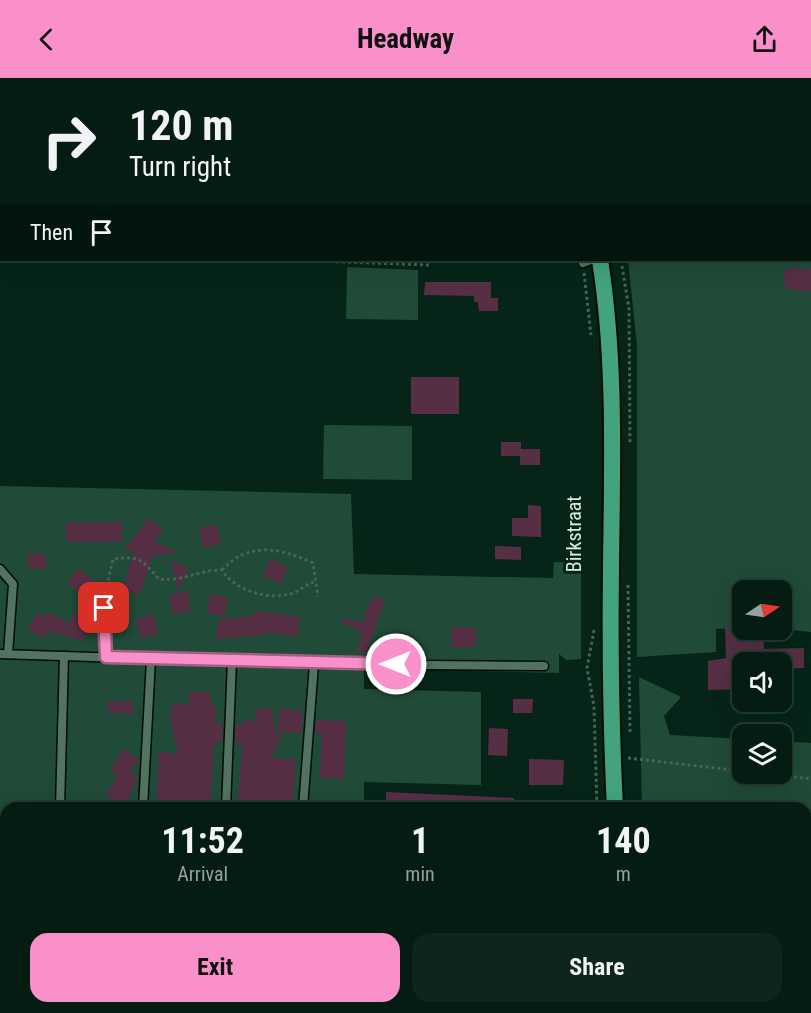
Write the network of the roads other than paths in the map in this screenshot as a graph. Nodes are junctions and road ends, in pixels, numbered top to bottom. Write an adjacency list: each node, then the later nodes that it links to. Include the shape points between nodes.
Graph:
1 (600, 261): 15 (main road, Birkstraat, via 609,327 613,413)
2 (0, 569): 4 (lane, via 13,584)
3 (104, 608): 6 (lane)
4 (4, 654): 5 (lane)
5 (64, 656): 6 (lane); 11 (lane)
6 (106, 657): 7 (lane)
7 (151, 659): 8 (lane); 12 (lane)
8 (232, 661): 9 (lane); 13 (lane)
9 (314, 664): 10 (lane); 14 (lane)
10 (544, 666)
11 (60, 802)
12 (143, 802)
13 (226, 802)
14 (303, 802)
15 (615, 802)

